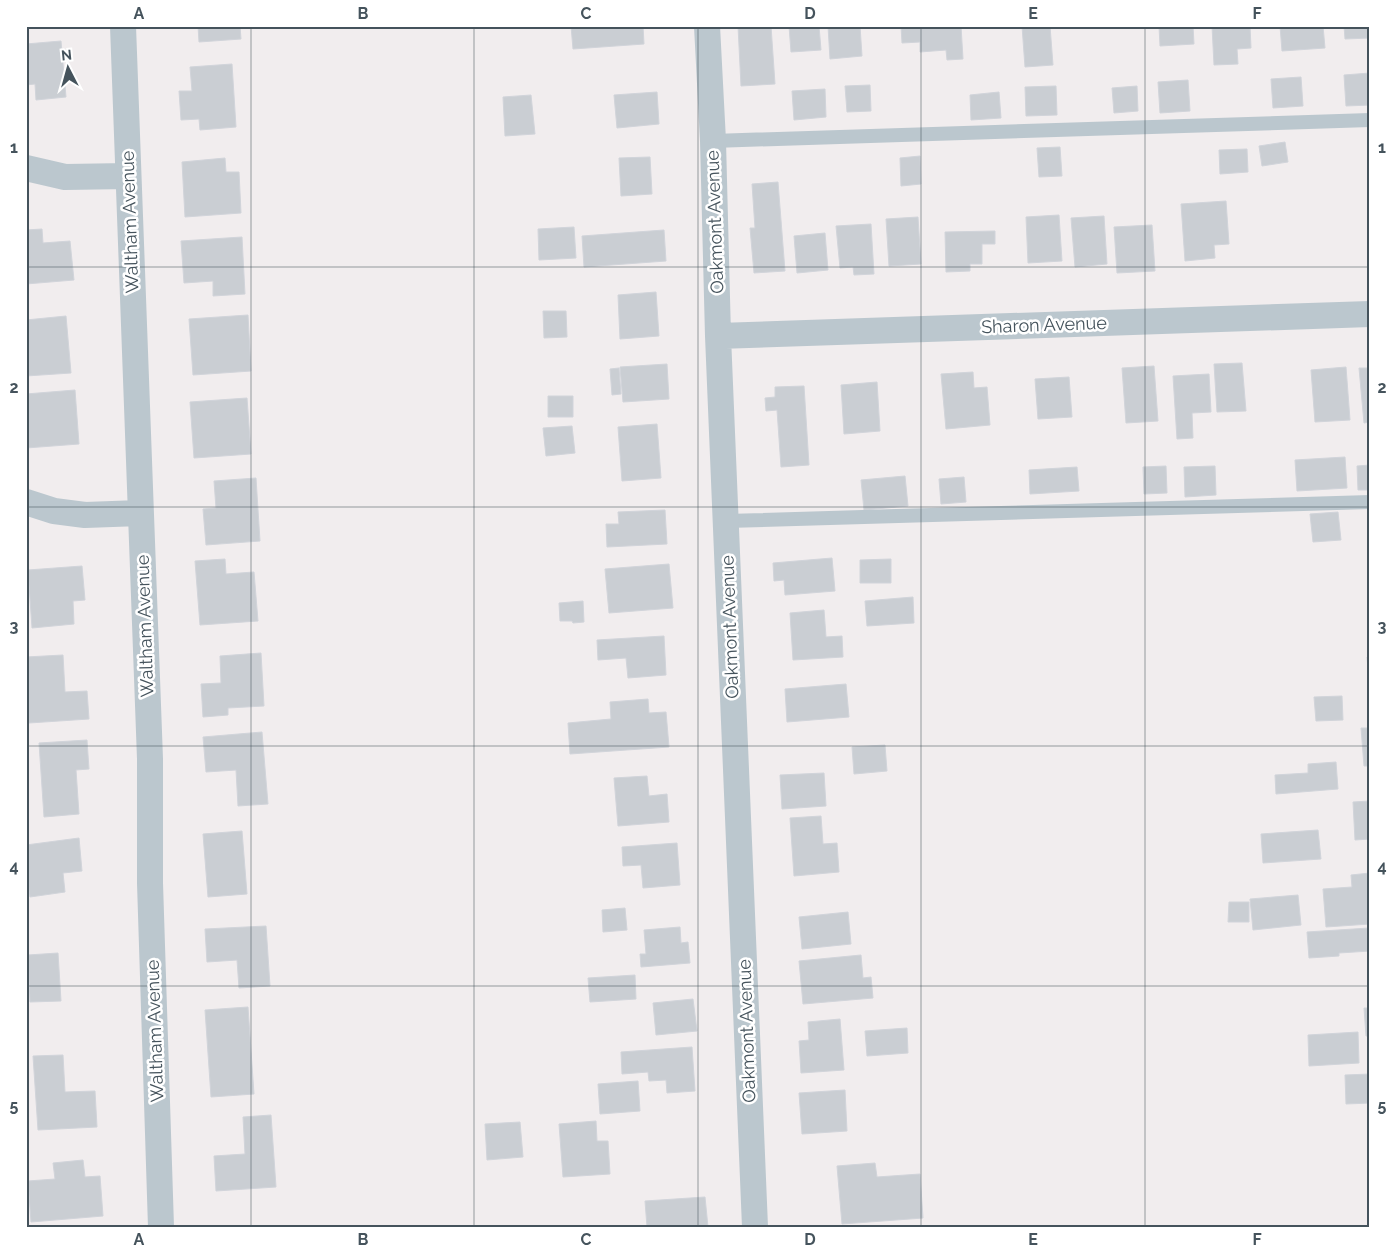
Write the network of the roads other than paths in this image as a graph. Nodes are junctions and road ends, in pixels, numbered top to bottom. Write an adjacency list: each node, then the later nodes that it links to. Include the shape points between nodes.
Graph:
1 (123, 26): 6 (street, Waltham Avenue)
2 (707, 26): 4 (street, Oakmont Avenue)
3 (1370, 120): 4 (lane)
4 (713, 141): 8 (street, Oakmont Avenue)
5 (26, 168): 6 (street, via 65,176)
6 (128, 176): 11 (street, Waltham Avenue)
7 (1370, 314): 8 (street, Sharon Avenue)
8 (718, 336): 12 (street, Oakmont Avenue)
9 (26, 502): 11 (street, via 54,511 85,515)
10 (1370, 502): 12 (lane)
11 (140, 513): 13 (street, Waltham Avenue, via 150,759 150,883)
12 (726, 521): 14 (street, Oakmont Avenue)
13 (161, 1227)
14 (755, 1227)

